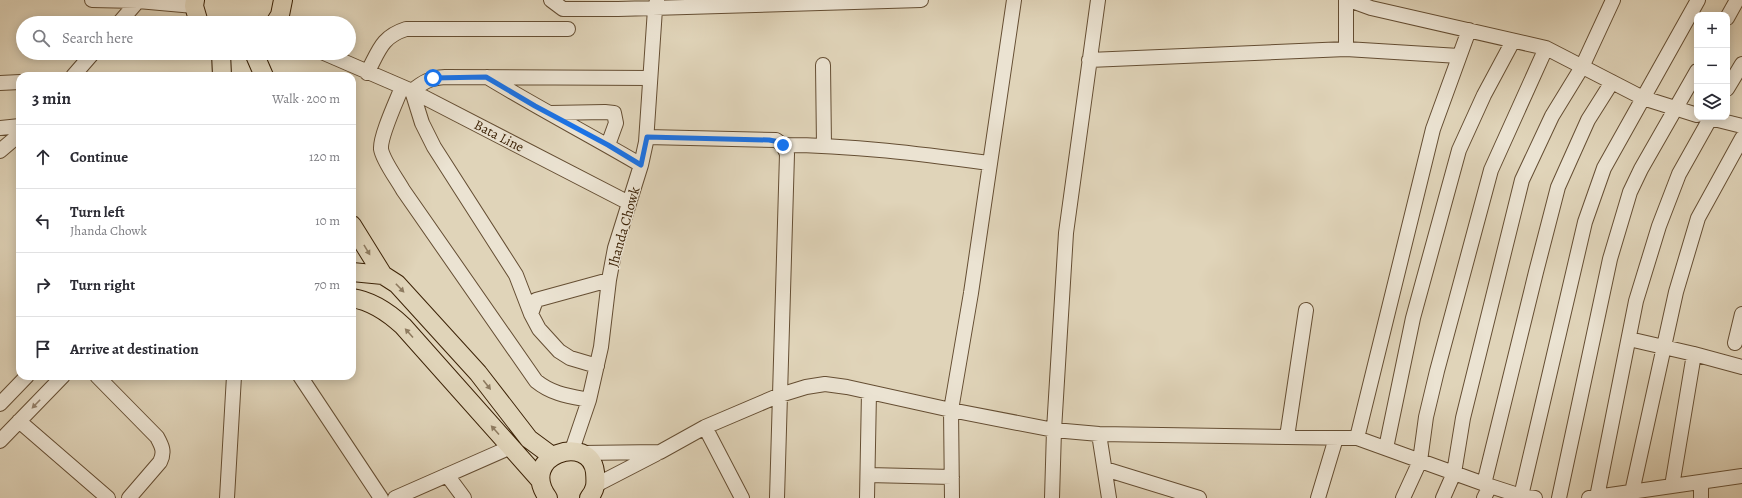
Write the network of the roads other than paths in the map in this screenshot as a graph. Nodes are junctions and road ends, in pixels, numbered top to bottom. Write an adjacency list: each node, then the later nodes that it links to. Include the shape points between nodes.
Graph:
1 (92, 0): 11 (street)
2 (283, 0): 17 (main road)
3 (551, 0): 13 (street, via 563,9)
4 (921, 0): 13 (street)
5 (1014, 0): 60 (street)
6 (1098, 0): 28 (street)
7 (1347, 0): 19 (street, via 1371,8); 22 (street)
8 (1613, 0): 31 (street)
9 (1698, 0): 44 (street)
10 (1737, 0): 14 (street)
11 (138, 1): 12 (street); 15 (street)
12 (194, 3): 16 (main road)
13 (656, 4): 38 (street, Jhanda Chowk)
14 (1730, 13)
15 (125, 16)
16 (197, 16)
17 (279, 16)
18 (568, 29): 35 (street, via 406,29 384,40)
19 (1469, 30): 20 (street); 23 (street)
20 (1513, 41): 21 (street); 96 (street, via 1484,95 1459,150 1413,318)
21 (1546, 48): 31 (street); 100 (street, via 1491,170 1437,371 1426,417)
22 (1346, 49): 23 (street); 28 (street)
23 (1459, 56): 93 (street, via 1433,130)
24 (87, 60): 32 (street)
25 (221, 60): 33 (main road)
26 (257, 60): 34 (main road)
27 (339, 60): 35 (street, Bata Line)
28 (1089, 60): 89 (street, via 1066,233)
29 (1742, 64): 42 (street)
30 (823, 65): 58 (street)
31 (1582, 67): 40 (street); 102 (street, via 1552,116 1522,180 1463,418)
32 (76, 72)
33 (222, 72)
34 (262, 72)
35 (368, 73): 43 (street, Bata Line)
36 (1694, 76): 45 (street)
37 (486, 77): 38 (street); 43 (street, via 433,78); 46 (street)
38 (650, 78): 54 (street, Jhanda Chowk)
39 (16, 82): 41 (street)
40 (1612, 82): 44 (street); 110 (street, via 1588,120 1558,187)
41 (0, 83)
42 (1730, 84)
43 (407, 89): 62 (street, Bata Line); 69 (street, via 434,147 516,275); 84 (street, via 383,137 381,148 384,157 536,381 546,389 562,395)
44 (1643, 98): 45 (street); 114 (street, via 1604,168 1586,222)
45 (1676, 108): 47 (street); 134 (street, via 1641,169 1622,218 1610,259)
46 (550, 113): 56 (street); 56 (street, via 614,113 616,123)
47 (1694, 113)
48 (1705, 120): 71 (street, via 1679,174 1659,226 1636,302)
49 (1718, 120): 51 (street)
50 (16, 126): 52 (street)
51 (1742, 126)
52 (0, 128)
53 (16, 137): 59 (street)
54 (647, 137): 57 (street, via 769,140); 61 (street, Jhanda Chowk)
55 (1742, 138): 73 (street, via 1698,218)
56 (608, 145): 61 (street)
57 (783, 145): 58 (street); 83 (street, via 787,154)
58 (824, 146): 60 (street, via 913,152)
59 (0, 150)
60 (989, 163): 86 (street)
61 (641, 165): 62 (street, Jhanda Chowk)
62 (630, 203): 66 (street, Jhanda Chowk)
63 (356, 232): 65 (main road, one-way to 65)
64 (356, 273): 65 (main road)
65 (383, 276): 99 (main road, one-way to 99, via 397,284 478,373 529,438)
66 (609, 280): 69 (street, via 536,300); 75 (street, Jhanda Chowk)
67 (356, 299): 95 (main road, one-way to 67, via 403,326 385,310)
68 (1306, 310): 91 (street)
69 (531, 314): 75 (street, via 539,329 559,351 570,358)
70 (1742, 314): 72 (street)
71 (1629, 339): 73 (street); 136 (street)
72 (1735, 343)
73 (1663, 347): 74 (street); 112 (street)
74 (1694, 354): 76 (street); 111 (street)
75 (597, 366): 84 (street, Jhanda Chowk)
76 (1742, 367)
77 (23, 380): 85 (street)
78 (59, 380): 87 (street, one-way to 87)
79 (101, 380): 117 (street, via 162,446 163,456 160,462)
80 (234, 380): 115 (street)
81 (303, 380): 118 (street)
82 (869, 392): 83 (street, via 825,384); 86 (street); 104 (street)
83 (780, 395): 88 (street); 123 (street)
84 (589, 400): 97 (street, Jhanda Chowk)
85 (0, 404)
86 (951, 410): 89 (street); 106 (street)
87 (19, 421): 94 (street); 116 (street)
88 (705, 427): 98 (street); 122 (street)
89 (1054, 430): 90 (street); 126 (street)
90 (1099, 434): 91 (street); 101 (street)
91 (1287, 437): 92 (street)
92 (1336, 438): 93 (street); 130 (street)
93 (1357, 438): 96 (street)
94 (0, 440)
95 (510, 447): 103 (street); 107 (main road)
96 (1386, 448): 100 (street)
97 (576, 452): 98 (street); 99 (main road); 113 (main road, via 589,459 594,467)
98 (660, 452): 113 (street)
99 (552, 456): 107 (main road, via 546,461)
100 (1420, 461): 102 (street); 131 (street)
101 (1105, 469): 109 (street); 127 (street)
102 (1454, 473): 110 (street); 132 (street)
103 (447, 475): 119 (street); 120 (street)
104 (868, 475): 106 (street); 124 (street)
105 (1742, 476): 108 (street)
106 (952, 477): 125 (street)
107 (540, 480): 121 (main road)
108 (1701, 482): 111 (street); 137 (street)
109 (1160, 486): 128 (street); 129 (street)
110 (1486, 489): 114 (street)
111 (1666, 491): 112 (street)
112 (1632, 492): 136 (street)
113 (591, 494)
114 (1521, 496): 133 (street)
115 (229, 497)
116 (108, 498)
117 (129, 498)
118 (381, 498)
119 (395, 498)
120 (464, 498)
121 (548, 498)
122 (742, 498)
123 (777, 498)
124 (867, 498)
125 (952, 498)
126 (1052, 498)
127 (1109, 498)
128 (1174, 498)
129 (1199, 498)
130 (1318, 498)
131 (1403, 498)
132 (1443, 498)
133 (1535, 498)
134 (1559, 498)
135 (1588, 498): 136 (street)
136 (1597, 498)
137 (1701, 498)

